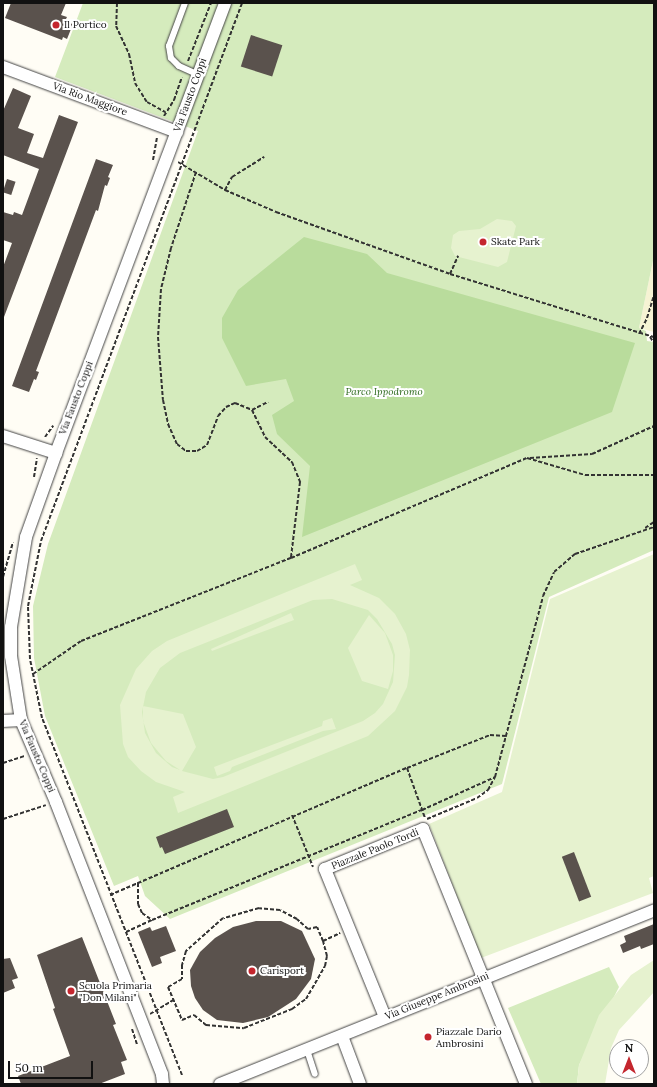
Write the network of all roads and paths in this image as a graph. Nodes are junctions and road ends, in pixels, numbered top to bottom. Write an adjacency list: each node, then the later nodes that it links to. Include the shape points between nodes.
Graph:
1 (118, 3): 7 (path, via 116,26 129,54 135,83 147,102)
2 (185, 3): 6 (lane, via 169,46 171,58)
3 (225, 3): 6 (street, Via Fausto Coppi)
4 (242, 3): 12 (path)
5 (3, 68): 8 (street, Via Rio Maggiore)
6 (197, 74): 8 (street, Via Fausto Coppi)
7 (165, 112)
8 (177, 132): 10 (street, Via Fausto Coppi)
9 (153, 150): 10 (path)
10 (167, 156): 12 (path); 26 (street, Via Fausto Coppi)
11 (264, 157): 14 (path, via 232,177)
12 (183, 164): 13 (path); 33 (path, via 41,541 28,606)
13 (196, 172): 14 (path); 23 (path, via 171,248 161,289 158,337 163,400 168,424 177,444 186,451 197,451 207,445 218,416 226,407 234,403)
14 (225, 190): 16 (path, via 276,212)
15 (458, 256): 16 (path)
16 (450, 274): 18 (path)
17 (654, 295): 18 (path)
18 (639, 334): 19 (path)
19 (650, 337): 20 (path); 21 (path)
20 (654, 337)
21 (654, 344)
22 (268, 402): 23 (path)
23 (252, 410): 32 (path, via 265,437 292,462 300,482)
24 (654, 426): 27 (path, via 592,454)
25 (3, 436): 26 (street)
26 (56, 453): 34 (street, Via Fausto Coppi, via 26,538 14,599 11,656)
27 (527, 458): 28 (path, via 586,475); 32 (path)
28 (654, 475)
29 (654, 522): 31 (path)
30 (654, 527): 31 (path)
31 (644, 529): 36 (path, via 574,554 554,572 543,596)
32 (291, 558): 33 (path, via 81,642)
33 (33, 674): 46 (path, via 42,718)
34 (21, 720): 35 (street); 37 (street, Via Fausto Coppi)
35 (3, 721)
36 (506, 736): 39 (path, via 490,735); 40 (path)
37 (35, 754): 38 (path); 41 (street, Via Fausto Coppi)
38 (3, 763)
39 (407, 768): 42 (path); 45 (path)
40 (495, 777): 42 (path); 44 (path, via 488,790 477,798)
41 (56, 802): 43 (path, Via Fausto Coppi); 60 (street, Via Fausto Coppi)
42 (422, 810): 44 (path); 48 (path)
43 (3, 819)
44 (425, 824): 52 (street, Piazzale Paolo Tordi); 55 (street, Piazzale Paolo Tordi, via 325,869)
45 (138, 883): 46 (path); 48 (path, via 138,904 142,913)
46 (110, 895): 49 (path)
47 (654, 910): 52 (street, Via Giuseppe Ambrosini)
48 (152, 920): 49 (path)
49 (126, 932): 54 (path)
50 (341, 932): 51 (path)
51 (323, 941): 53 (path, via 327,956 325,966 306,999 267,1021 244,1028 225,1029 206,1025 194,1015 182,1020); 53 (path, via 317,927 308,929 297,919 280,910 259,908 223,918 186,951 182,979 168,987)
52 (483, 978): 55 (street, Via Giuseppe Ambrosini); 64 (street)
53 (173, 1000): 54 (path)
54 (156, 1011): 59 (path)
55 (385, 1017): 56 (street, Via Giuseppe Ambrosini)
56 (342, 1036): 57 (street, Via Giuseppe Ambrosini); 63 (street)
57 (307, 1050): 58 (lane); 62 (street, Via Giuseppe Ambrosini)
58 (315, 1074)
59 (182, 1075)
60 (163, 1079): 61 (street)
61 (172, 1084)
62 (220, 1084)
63 (360, 1084)
64 (526, 1084)

